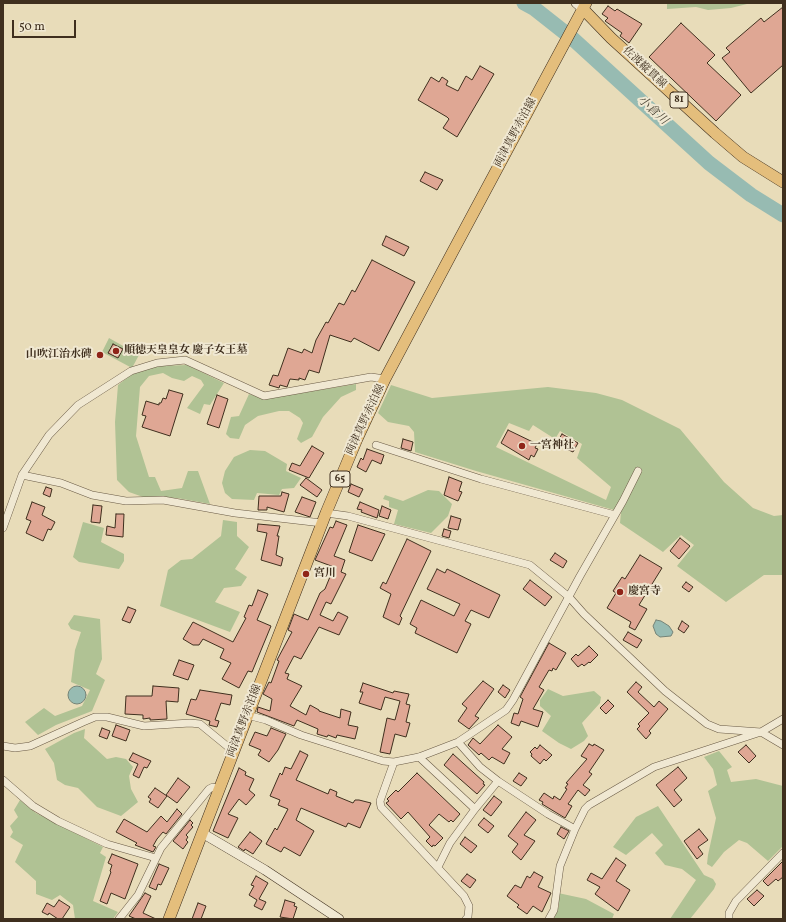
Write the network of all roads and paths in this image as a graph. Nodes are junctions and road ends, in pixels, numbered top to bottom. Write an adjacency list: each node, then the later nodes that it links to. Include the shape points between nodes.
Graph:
1 (581, 8): 2 (main road, 佐渡縦貫線 / 81, via 715,133 743,157); 3 (main road, 両津真野赤泊線 / 65)
2 (783, 182)
3 (386, 379): 6 (street, via 371,377 264,396 185,360 157,363 131,371 78,405 50,435); 8 (main road, 両津真野赤泊線 / 65, via 357,439)
4 (376, 446): 7 (street, via 482,479)
5 (638, 471): 7 (street)
6 (22, 475): 8 (street, via 61,483 92,495 126,501 163,500 235,513); 9 (street)
7 (615, 515): 10 (street)
8 (324, 518): 10 (street, via 348,516 530,565); 11 (main road, 両津真野赤泊線 / 65)
9 (3, 528)
10 (569, 597): 13 (street, via 665,691 707,724 719,728); 14 (street, via 506,710)
11 (247, 715): 17 (main road, 両津真野赤泊線 / 65); 19 (street, via 368,758)
12 (783, 719): 13 (street)
13 (761, 732): 15 (street); 24 (street, via 654,767 589,805)
14 (458, 742): 18 (street); 21 (street, via 480,767)
15 (783, 745)
16 (3, 746): 17 (street, via 30,746 95,717 107,717 144,726 200,724)
17 (233, 751): 22 (main road, 両津真野赤泊線 / 65)
18 (419, 757): 19 (street); 23 (street)
19 (394, 762): 28 (street, via 380,801 381,807)
20 (3, 780): 27 (street, via 33,806 58,821 107,844)
21 (498, 781): 23 (street); 24 (street)
22 (219, 789): 25 (main road, 両津真野赤泊線 / 65); 27 (street, via 209,789 161,848)
23 (475, 809): 28 (street, via 450,843)
24 (575, 829): 33 (street, via 560,866 554,910)
25 (202, 833): 30 (main road, 両津真野赤泊線 / 65); 31 (street, via 265,870)
26 (783, 853): 34 (street, via 736,901 729,913)
27 (156, 858): 29 (street, via 138,894)
28 (438, 866): 32 (street, via 464,896 469,906)
29 (119, 919)
30 (169, 919)
31 (338, 919)
32 (466, 919)
33 (549, 919)
34 (729, 919)

